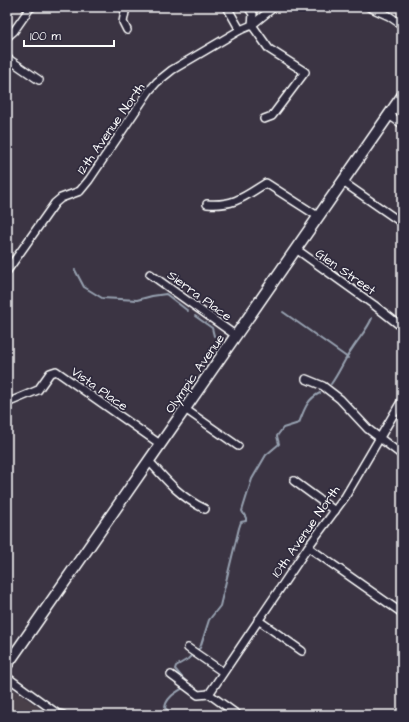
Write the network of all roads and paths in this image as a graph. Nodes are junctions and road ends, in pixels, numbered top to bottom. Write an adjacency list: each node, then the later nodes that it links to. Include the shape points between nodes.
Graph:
1 (32, 7): 11 (street)
2 (126, 7): 9 (street, via 123,22)
3 (227, 7): 10 (street)
4 (248, 7): 7 (street, via 253,14)
5 (274, 7): 7 (street, 12th Avenue North)
6 (369, 7): 8 (street)
7 (252, 25): 10 (street, 12th Avenue North); 16 (street, via 269,49 305,72 272,116)
8 (402, 25)
9 (127, 30)
10 (240, 30): 23 (street, 12th Avenue North, via 172,70 157,82 89,180 80,191 55,203)
11 (7, 37)
12 (7, 58): 13 (street)
13 (39, 80)
14 (402, 96): 15 (street, Olympic Avenue)
15 (389, 115): 17 (street); 18 (street, Olympic Avenue)
16 (264, 119)
17 (402, 124)
18 (343, 182): 20 (street, Olympic Avenue); 21 (street)
19 (207, 204): 20 (street, via 221,205 234,202 266,183)
20 (319, 217): 22 (street, Olympic Avenue)
21 (402, 223)
22 (296, 249): 25 (street, Glen Street); 26 (street, Olympic Avenue)
23 (7, 271)
24 (150, 274): 26 (street, Sierra Place)
25 (402, 327)
26 (235, 335): 30 (street, Olympic Avenue)
27 (306, 379): 31 (street, via 323,386 340,399)
28 (402, 400): 31 (street, 10th Avenue North)
29 (7, 403): 32 (street, Vista Place, via 38,390 50,373 56,371)
30 (185, 409): 32 (street, Olympic Avenue); 33 (street)
31 (380, 439): 34 (street); 38 (street, 10th Avenue North)
32 (160, 444): 35 (street, Olympic Avenue)
33 (238, 446)
34 (402, 455)
35 (149, 461): 37 (street, via 180,494); 44 (street, Olympic Avenue)
36 (294, 481): 38 (street)
37 (205, 509)
38 (335, 511): 39 (street, 10th Avenue North)
39 (308, 547): 40 (street); 41 (street, 10th Avenue North)
40 (402, 613)
41 (258, 620): 43 (street); 45 (street, 10th Avenue North)
42 (188, 648): 45 (street)
43 (302, 651)
44 (7, 665)
45 (223, 672): 48 (street, 10th Avenue North)
46 (171, 675): 48 (street, via 198,694)
47 (7, 677): 49 (street)
48 (208, 694): 50 (street)
49 (63, 715)
50 (238, 715)

